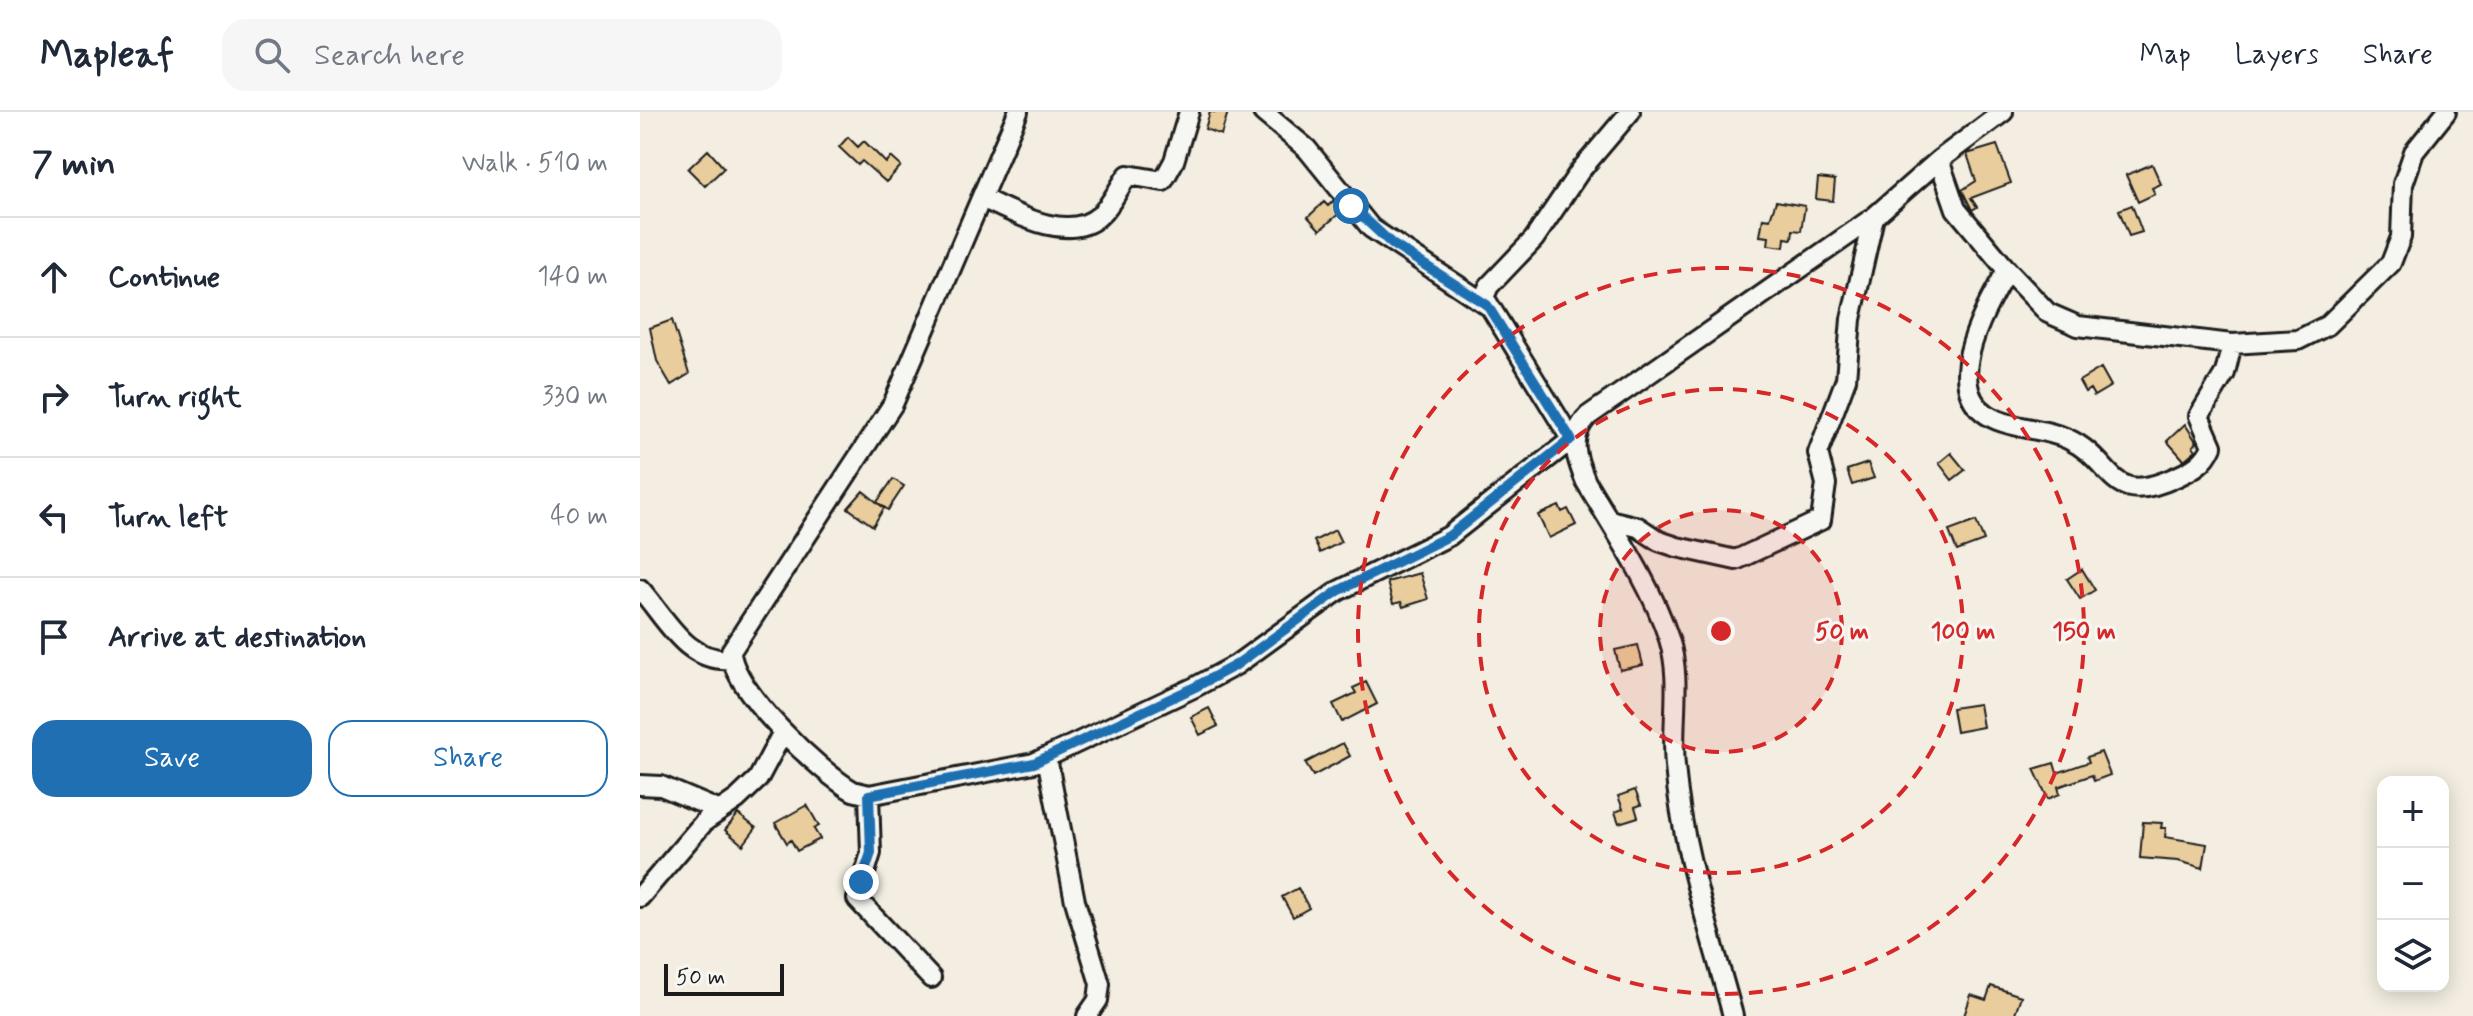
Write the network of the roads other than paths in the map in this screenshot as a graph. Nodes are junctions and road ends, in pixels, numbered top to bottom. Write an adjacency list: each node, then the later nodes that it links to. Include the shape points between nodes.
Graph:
1 (1018, 112): 8 (street)
2 (1189, 112): 8 (street, via 1163,181 1128,175 1107,208 1088,222 1042,225)
3 (1263, 112): 11 (street, via 1307,149 1371,228)
4 (1630, 112): 11 (street, via 1580,171 1534,239 1489,286)
5 (2003, 112): 7 (street)
6 (2446, 112): 12 (street, via 2414,152 2403,184 2401,237 2391,263 2364,293 2328,325 2298,340)
7 (1939, 160): 9 (street); 10 (street, via 1956,209)
8 (982, 198): 16 (street, via 893,404 735,643)
9 (1874, 217): 13 (street, via 1588,416); 14 (street, via 1853,307 1846,379 1818,453 1826,484 1821,520 1736,560 1677,547 1638,527)
10 (2007, 270): 12 (street, via 2048,313 2070,323); 12 (street, via 1973,345 1966,382 1972,401 1997,420 2078,444 2130,489 2169,481 2208,455 2212,446 2199,416 2225,373)
11 (1487, 305): 13 (street)
12 (2232, 344)
13 (1573, 437): 14 (street, via 1577,460); 18 (street, via 1449,536 1338,591 1220,675)
14 (1609, 520): 25 (street, via 1656,608 1673,656 1675,765 1686,844)
15 (640, 589): 16 (street, via 696,654)
16 (731, 659): 17 (street, via 748,690)
17 (783, 732): 20 (street, via 843,785); 21 (street, via 758,779)
18 (1047, 758): 20 (street); 24 (street, via 1075,901 1100,984 1098,1000)
19 (640, 785): 21 (street, via 661,786)
20 (869, 795): 23 (street, via 871,853 857,899)
21 (718, 810): 22 (street)
22 (640, 897)
23 (931, 978)
24 (1087, 1016)
25 (1733, 1016)

